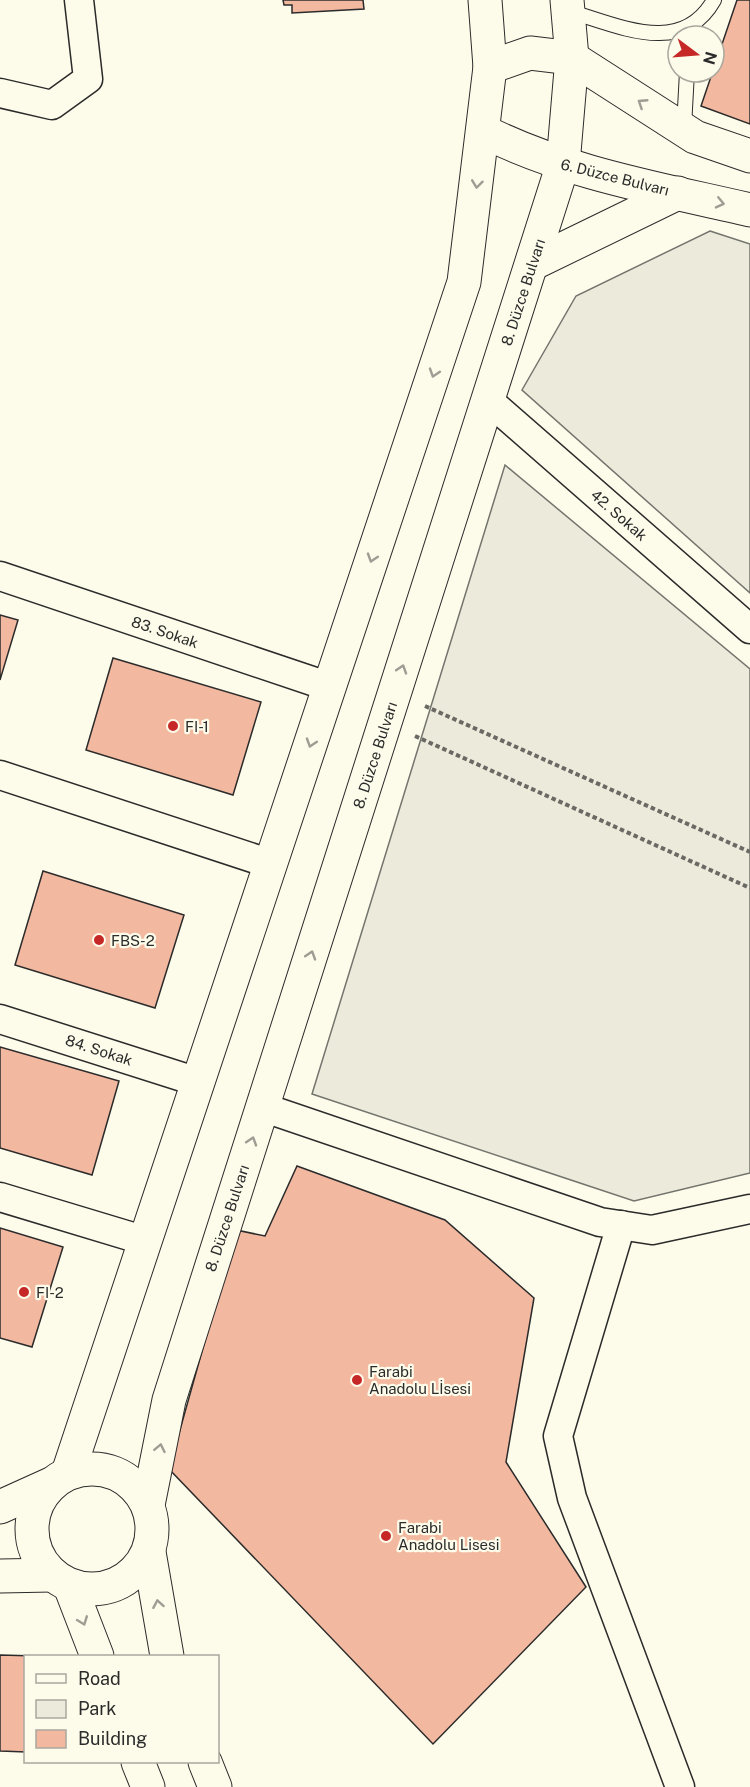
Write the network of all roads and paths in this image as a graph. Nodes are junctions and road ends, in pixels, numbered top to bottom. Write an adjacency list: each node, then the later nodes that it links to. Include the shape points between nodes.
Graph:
1 (79, 0): 10 (street, via 88,79 52,105)
2 (485, 0): 8 (main road)
3 (714, 0): 5 (lane)
4 (568, 5): 6 (lane, via 647,33); 7 (main road, 8. Düzce Bulvarı)
5 (696, 24)
6 (666, 33)
7 (572, 58): 8 (main road, via 530,53); 11 (main road, one-way to 7); 14 (main road, 8. Düzce Bulvarı)
8 (490, 67): 12 (main road)
9 (686, 84): 11 (lane)
10 (0, 93)
11 (684, 130): 13 (main road)
12 (483, 131): 14 (main road, 6. Düzce Bulvarı, via 522,151); 21 (main road, one-way to 21, via 464,282)
13 (750, 156)
14 (563, 164): 15 (main road, 6. Düzce Bulvarı); 17 (main road, 8. Düzce Bulvarı)
15 (678, 193): 16 (main road, 6. Düzce Bulvarı, one-way to 16); 17 (main road)
16 (750, 210)
17 (532, 264): 18 (main road, 8. Düzce Bulvarı)
18 (488, 400): 20 (street, 42. Sokak); 22 (main road, 8. Düzce Bulvarı, one-way to 18)
19 (0, 576): 21 (street, 83. Sokak)
20 (750, 629)
21 (330, 687): 26 (main road, one-way to 26)
22 (395, 692): 23 (main road, 8. Düzce Bulvarı); 25 (path)
23 (385, 723): 27 (path); 30 (main road, 8. Düzce Bulvarı, one-way to 23)
24 (0, 776): 26 (street)
25 (750, 852)
26 (271, 864): 29 (main road)
27 (750, 888)
28 (0, 1019): 29 (street, 84. Sokak)
29 (198, 1082): 34 (main road)
30 (262, 1107): 33 (street, via 600,1222); 36 (main road, 8. Düzce Bulvarı, one-way to 30, via 169,1400)
31 (0, 1197): 34 (street)
32 (750, 1209): 33 (street, via 652,1230)
33 (621, 1225): 47 (street, via 558,1436 572,1498)
34 (146, 1241): 35 (main road)
35 (60, 1479): 36 (main road, via 87,1469 106,1470 138,1489); 37 (main road); 40 (main road, via 39,1500 33,1540 40,1559)
36 (148, 1505): 38 (main road, via 153,1536)
37 (0, 1507)
38 (149, 1552): 40 (main road, via 124,1581 98,1589); 42 (main road, one-way to 38)
39 (0, 1576): 40 (main road)
40 (61, 1580): 41 (main road, one-way to 41)
41 (97, 1655)
42 (167, 1655)
43 (139, 1763): 45 (main road)
44 (206, 1763): 46 (main road)
45 (148, 1787)
46 (215, 1787)
47 (680, 1787)

